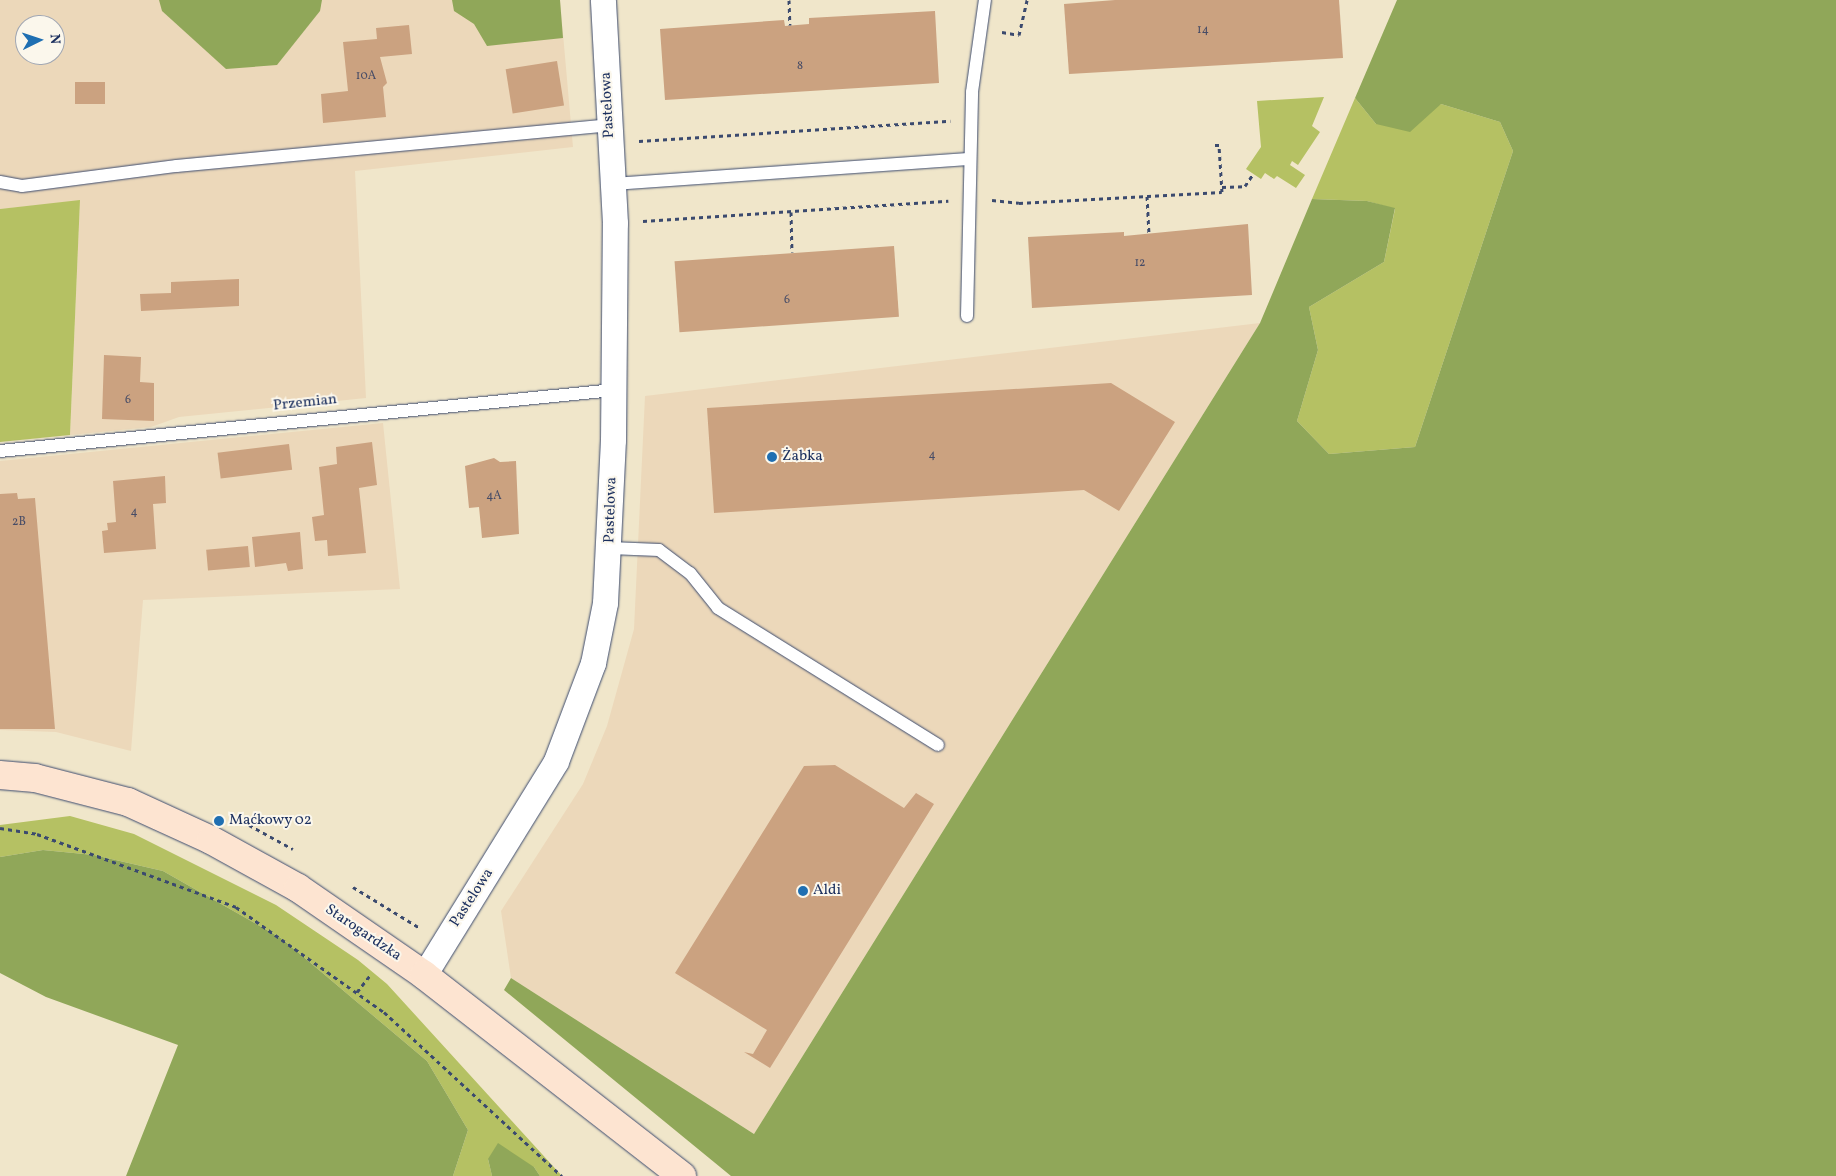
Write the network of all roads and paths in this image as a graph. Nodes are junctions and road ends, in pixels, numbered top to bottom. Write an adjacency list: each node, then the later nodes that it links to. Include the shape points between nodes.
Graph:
1 (603, 0): 6 (street, Pastelowa)
2 (789, 0): 4 (path)
3 (985, 0): 9 (lane, via 975,62)
4 (790, 26)
5 (953, 121): 7 (path)
6 (608, 125): 11 (lane, via 177,166 22,186); 12 (street, Pastelowa)
7 (642, 141)
8 (1215, 145): 13 (path, via 1219,145)
9 (969, 159): 12 (lane); 21 (lane)
10 (1253, 174): 13 (path, via 1245,186)
11 (0, 182)
12 (612, 184): 22 (street, Pastelowa)
13 (1222, 187): 14 (path, via 1222,192)
14 (1147, 196): 15 (path, via 1019,203); 19 (path)
15 (986, 199)
16 (951, 200): 17 (path)
17 (791, 212): 18 (path); 20 (path)
18 (648, 221)
19 (1149, 234)
20 (792, 252)
21 (966, 316)
22 (614, 390): 23 (lane, Przemian); 24 (street, Pastelowa)
23 (0, 451)
24 (610, 548): 25 (lane, via 659,550 690,573 718,608); 28 (street, Pastelowa, via 593,663 556,761)
25 (938, 745)
26 (0, 775): 28 (main road, Starogardzka, via 35,778 128,802 211,840 298,888)
27 (0, 828): 29 (path, via 37,834 236,907 384,1012)
28 (424, 975): 30 (main road, Starogardzka)
29 (562, 1176)
30 (682, 1176)

